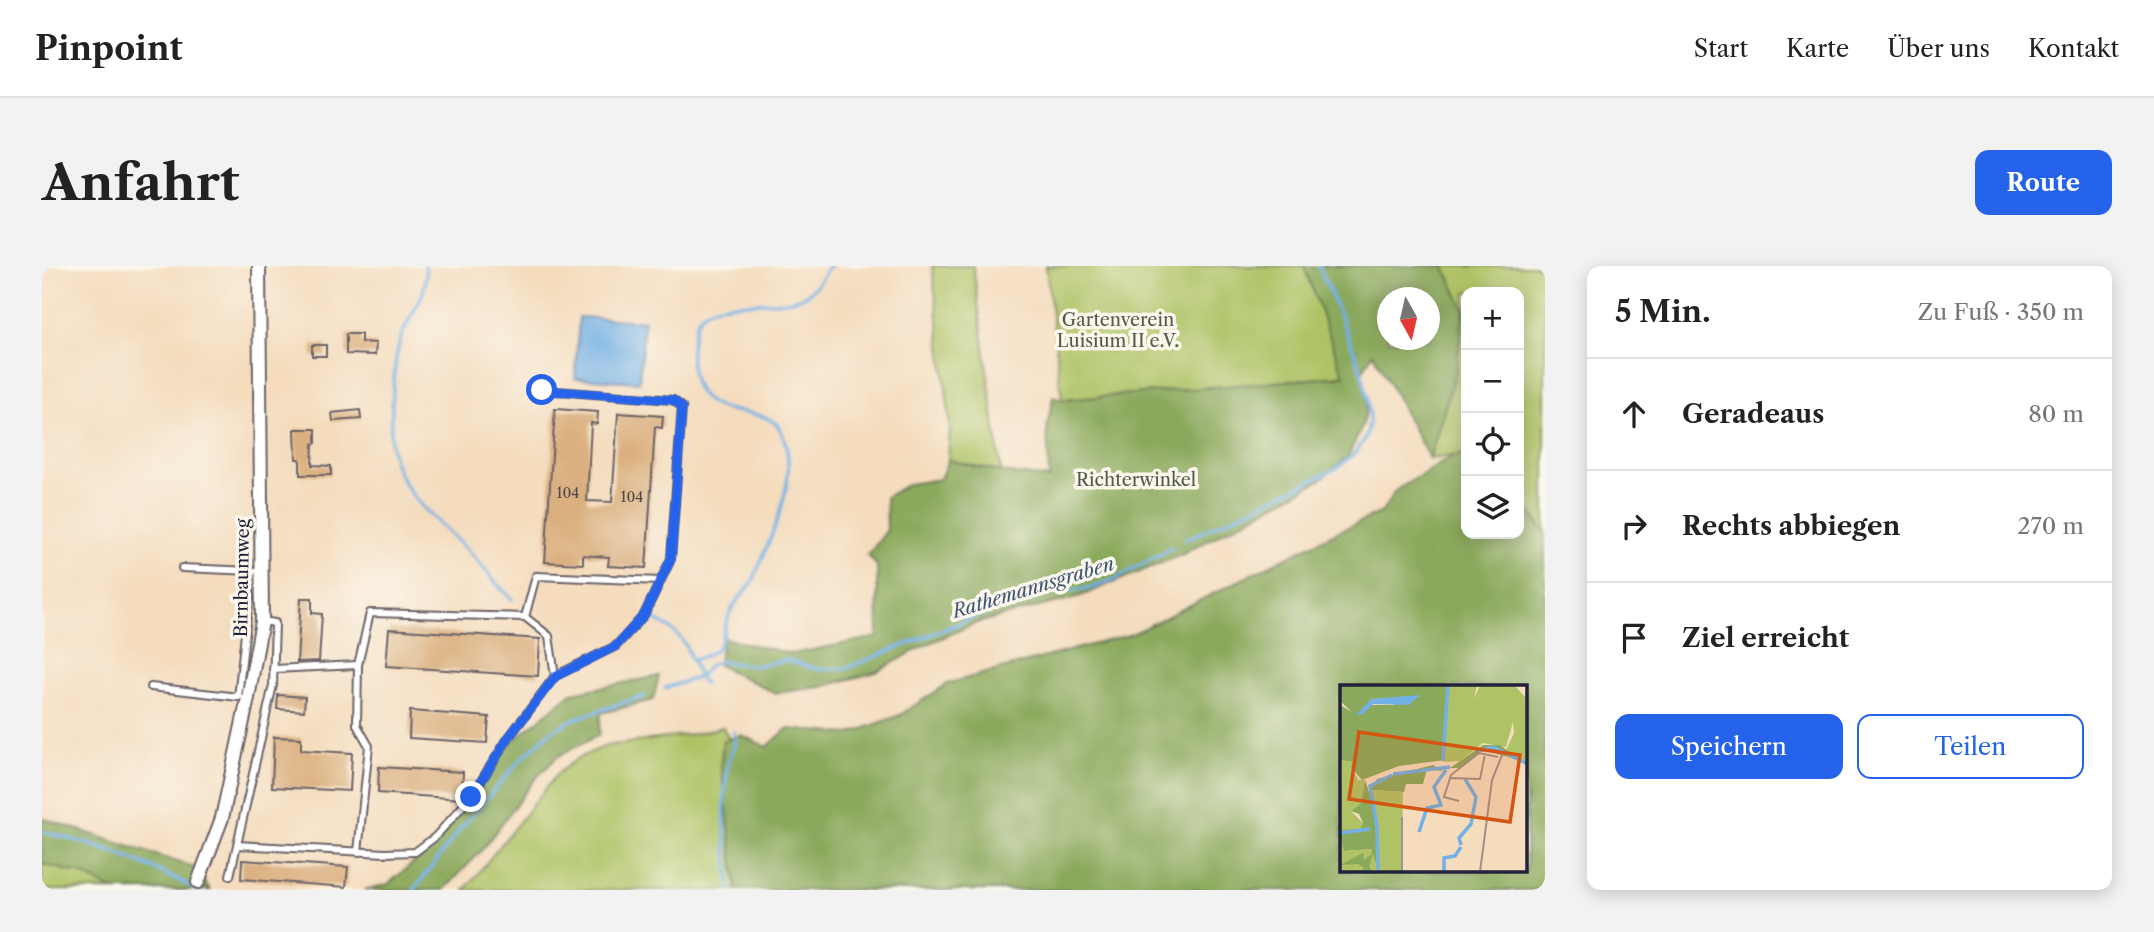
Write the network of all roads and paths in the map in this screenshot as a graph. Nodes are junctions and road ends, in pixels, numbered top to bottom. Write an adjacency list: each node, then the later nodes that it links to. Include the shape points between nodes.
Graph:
1 (259, 266): 4 (street, Birnbaumweg)
2 (542, 390): 5 (lane, via 673,400 682,407 671,559)
3 (182, 568): 4 (lane)
4 (257, 571): 7 (street, Birnbaumweg); 12 (lane)
5 (661, 581): 6 (lane, via 536,576); 10 (lane, via 644,615 616,646)
6 (525, 617): 8 (lane, via 370,613); 10 (lane, via 549,636)
7 (262, 621): 9 (lane, via 275,623); 12 (street, Birnbaumweg)
8 (358, 665): 9 (lane); 14 (lane, via 356,725 369,747)
9 (273, 669): 13 (lane)
10 (555, 677): 14 (lane, via 471,797 435,837 415,852)
11 (151, 687): 12 (lane)
12 (243, 698): 16 (street, Birnbaumweg, via 222,818)
13 (237, 845): 14 (lane); 15 (lane)
14 (358, 852)
15 (230, 876)
16 (198, 882)

